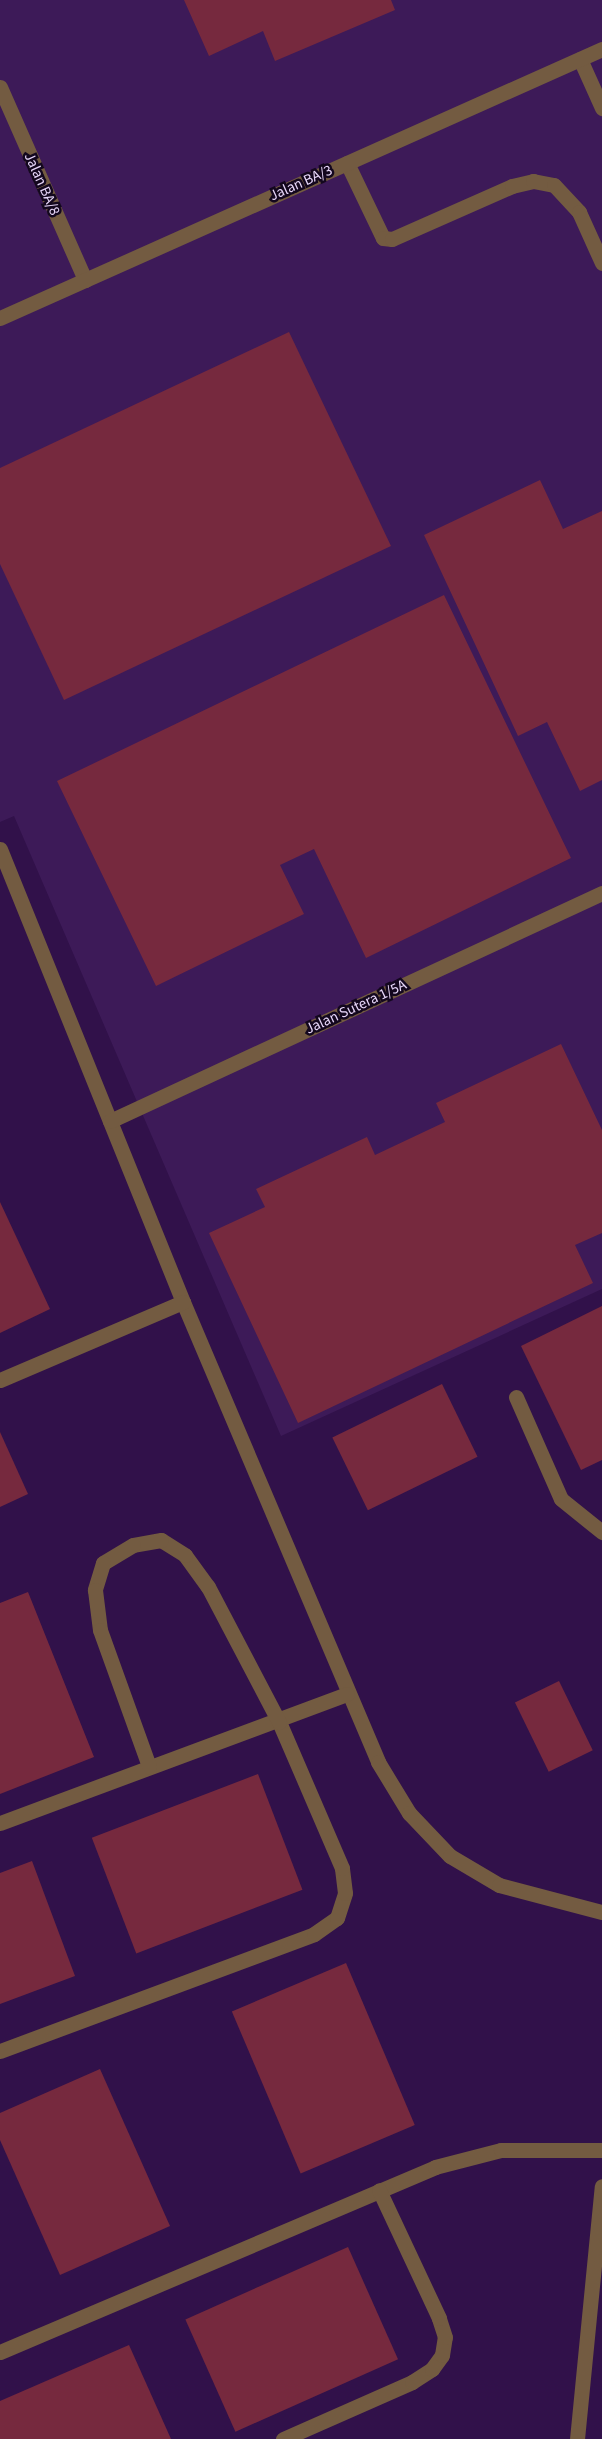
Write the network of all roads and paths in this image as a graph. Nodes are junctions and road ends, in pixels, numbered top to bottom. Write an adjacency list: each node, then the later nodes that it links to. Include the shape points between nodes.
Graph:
1 (602, 49): 2 (street, Jalan BA/3)
2 (580, 59): 4 (street); 5 (street, Jalan BA/3)
3 (0, 87): 7 (street, Jalan BA/8)
4 (602, 108)
5 (347, 163): 6 (street, via 383,238 392,239 512,186 532,181 554,185 579,212); 7 (street, Jalan BA/3)
6 (602, 263)
7 (85, 280): 8 (street, Jalan BA/3)
8 (0, 318)
9 (0, 849): 11 (street)
10 (602, 893): 11 (street, Jalan Sutera 1/5A)
11 (110, 1121): 12 (street)
12 (183, 1302): 13 (street); 16 (street)
13 (0, 1380)
14 (516, 1396): 15 (street, via 561,1499)
15 (602, 1532)
16 (347, 1694): 17 (street); 20 (street, via 378,1762 409,1813 450,1856 499,1885)
17 (279, 1722): 18 (street); 18 (street, via 208,1587 185,1555 161,1540 133,1545 103,1563 94,1590 100,1629); 21 (street, via 342,1868 345,1893 337,1917 314,1934)
18 (149, 1766): 19 (street)
19 (0, 1823)
20 (602, 1912)
21 (0, 2051)
22 (602, 2150): 24 (street, via 501,2150 435,2167)
23 (602, 2186): 27 (street)
24 (379, 2190): 25 (street); 26 (street, via 439,2318 445,2337 442,2355 432,2369 412,2382)
25 (0, 2352)
26 (283, 2439)
27 (577, 2439)

